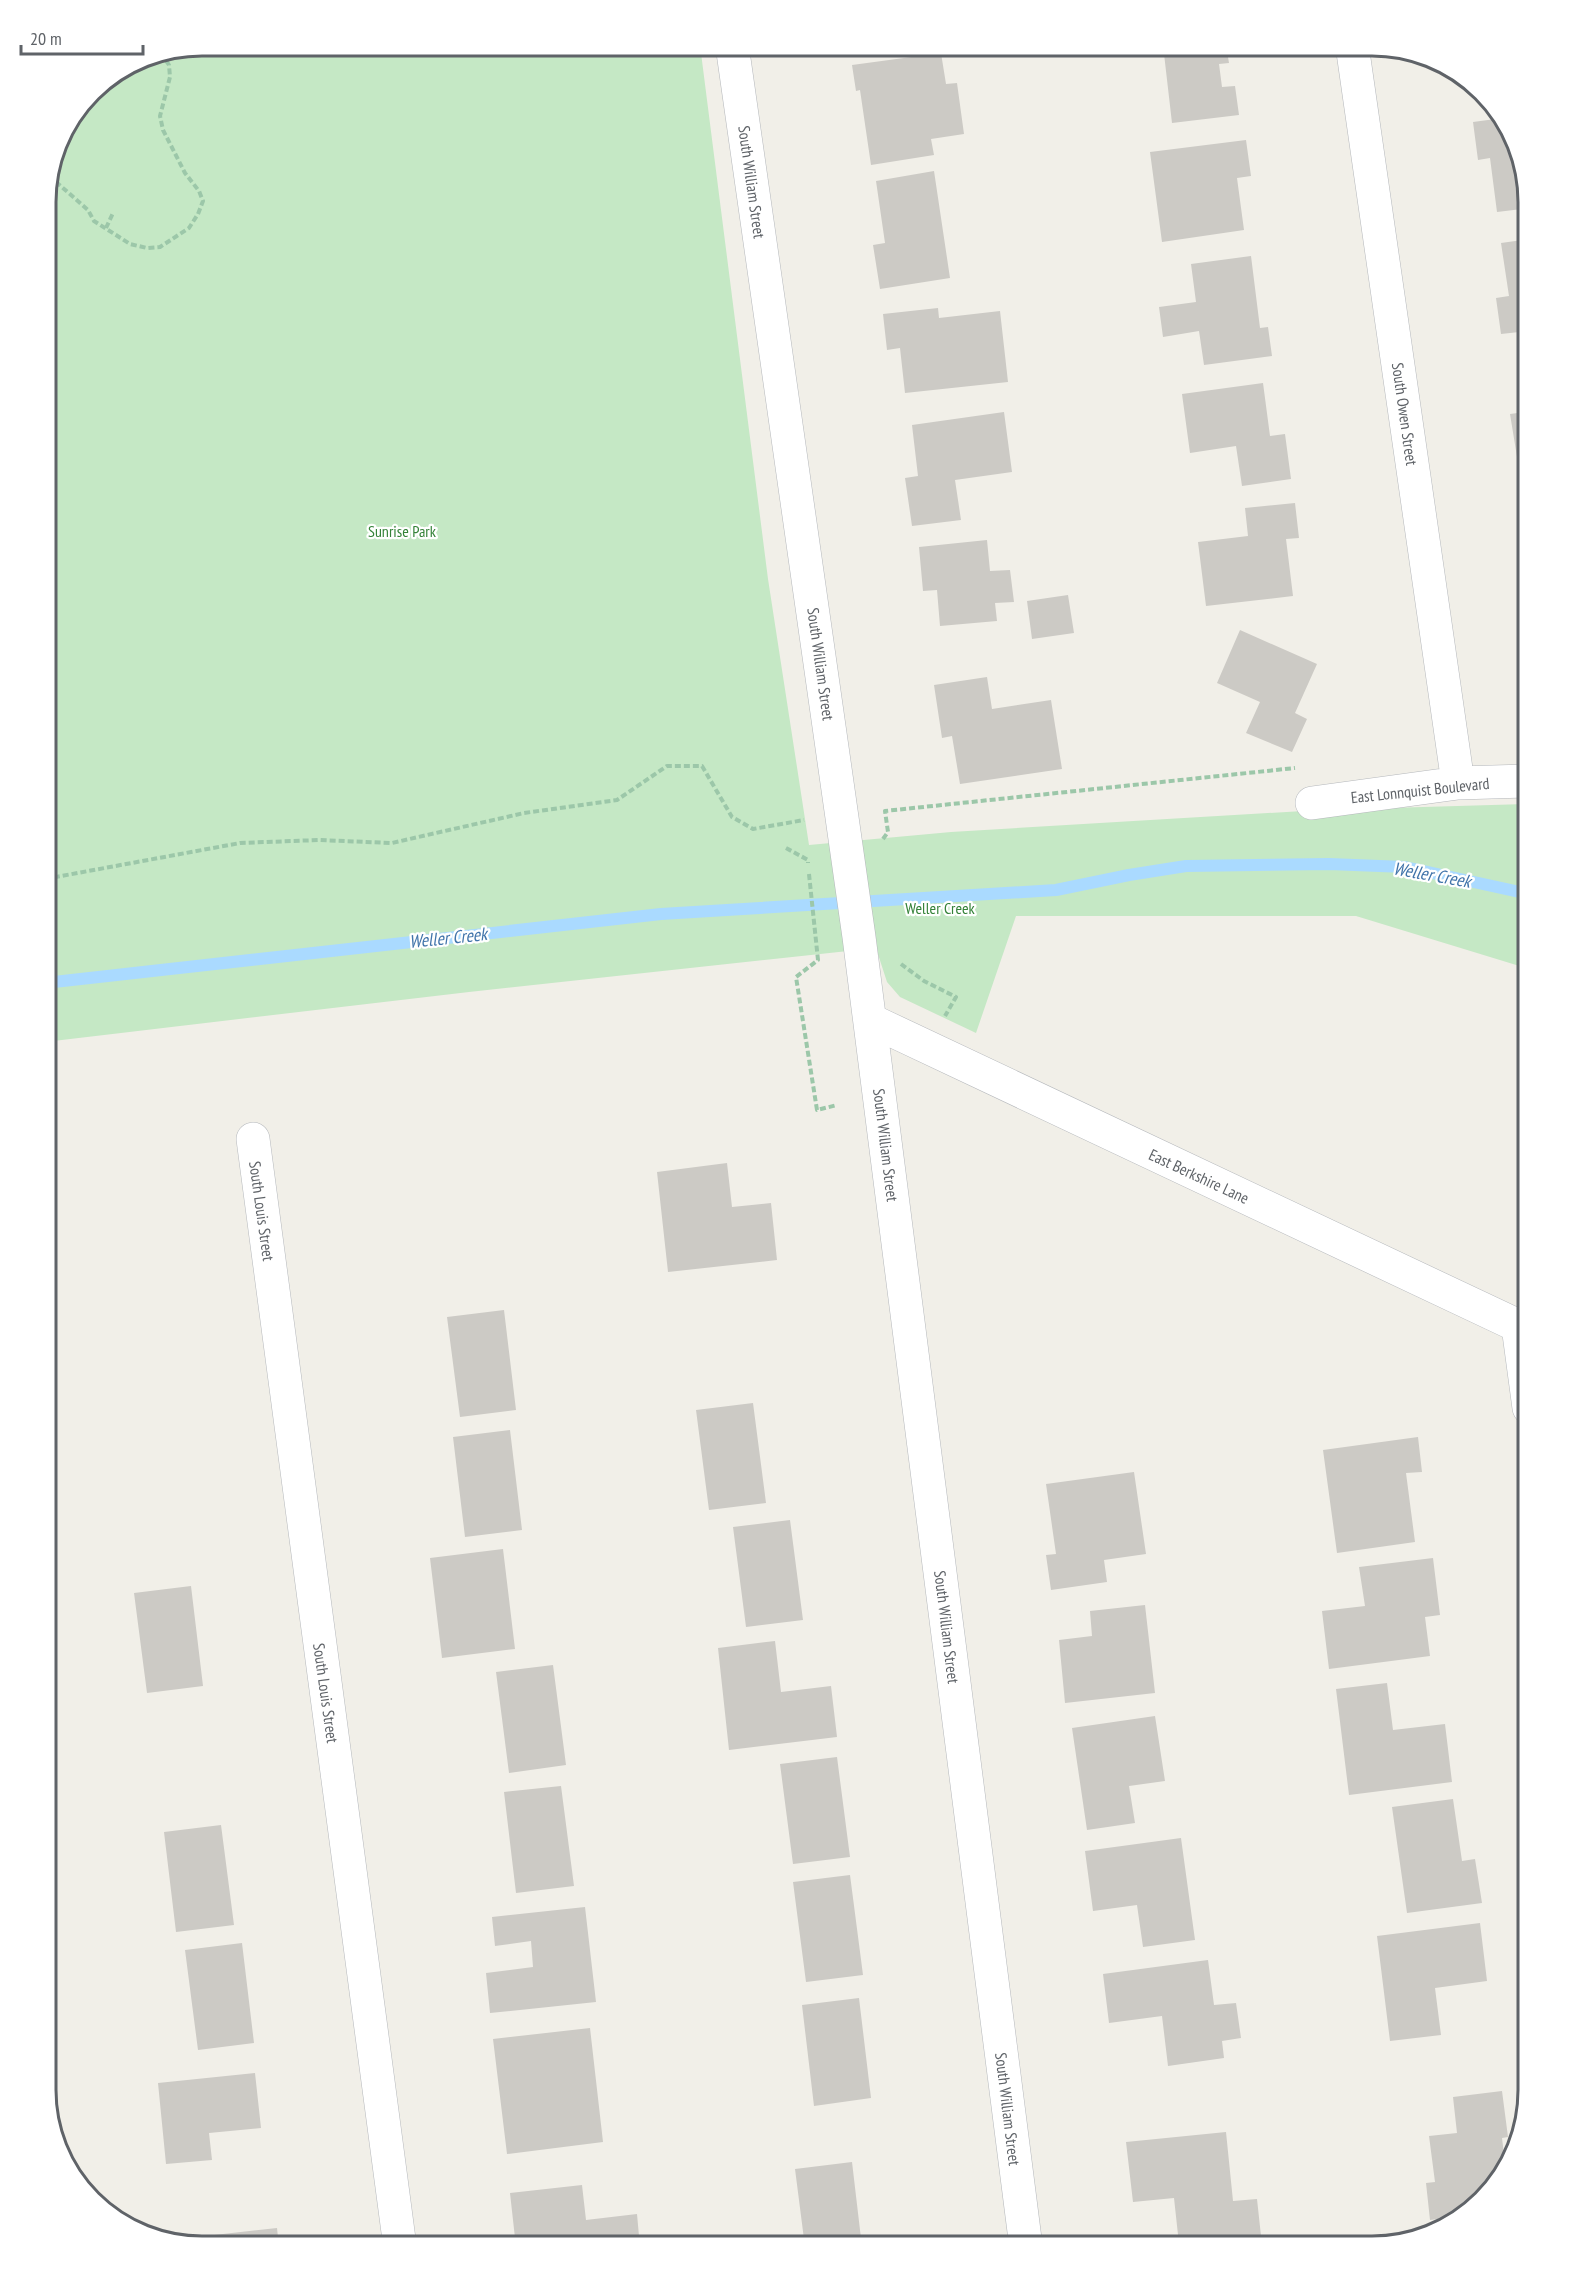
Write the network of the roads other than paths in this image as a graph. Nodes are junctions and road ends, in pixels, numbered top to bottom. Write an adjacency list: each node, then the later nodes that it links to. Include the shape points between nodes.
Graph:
1 (734, 56): 6 (street, South William Street)
2 (1354, 56): 4 (street, South Owen Street)
3 (1518, 781): 4 (street, East Lonnquist Boulevard)
4 (1458, 783): 5 (street, East Lonnquist Boulevard)
5 (1312, 803)
6 (870, 1020): 8 (street, East Berkshire Lane); 10 (street, South William Street)
7 (253, 1139): 9 (street, South Louis Street)
8 (1518, 1326)
9 (399, 2236)
10 (1025, 2236)

